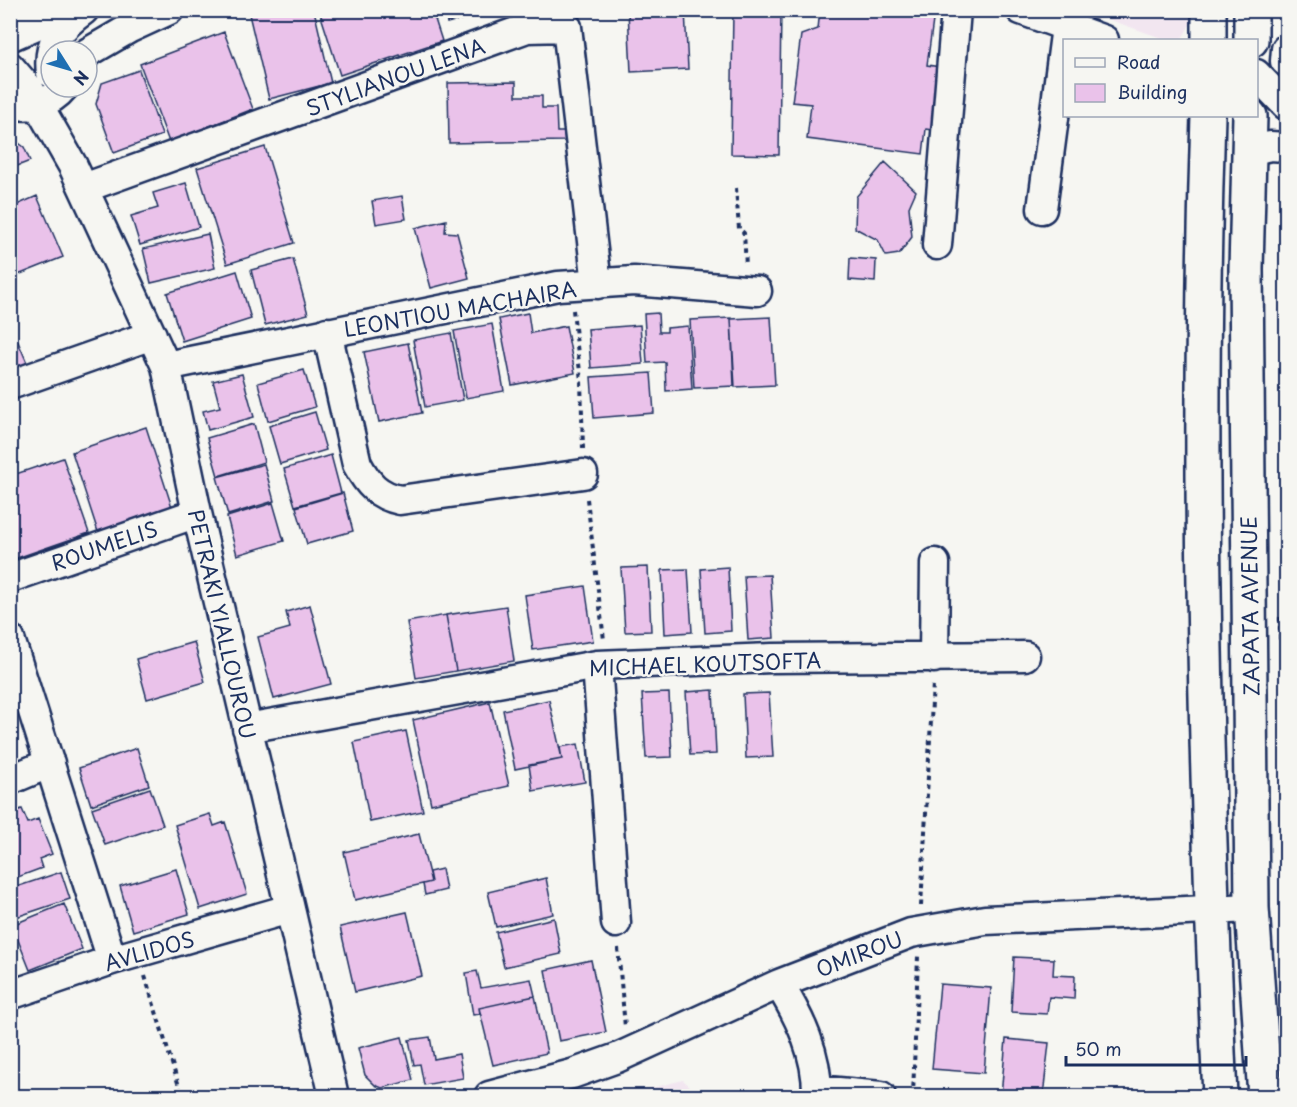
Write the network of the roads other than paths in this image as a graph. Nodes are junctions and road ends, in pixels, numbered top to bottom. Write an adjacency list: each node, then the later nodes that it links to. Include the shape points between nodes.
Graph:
1 (65, 10): 9 (main road)
2 (84, 10): 10 (street, PETRAKI YIALLOUROU, via 65,24)
3 (169, 10): 15 (street)
4 (956, 10): 30 (street)
5 (1021, 10): 8 (street)
6 (1209, 10): 13 (main road)
7 (1251, 10): 14 (main road)
8 (1066, 27): 11 (street); 12 (street)
9 (10, 34)
10 (55, 39)
11 (1064, 39)
12 (1101, 39)
13 (1209, 39)
14 (1251, 39)
15 (99, 46)
16 (1063, 50): 29 (street)
17 (10, 67): 19 (street, PETRAKI YIALLOUROU, via 23,79)
18 (1258, 75): 23 (street)
19 (39, 85)
20 (39, 99): 22 (street, via 27,106)
21 (56, 99): 28 (street, PETRAKI YIALLOUROU)
22 (10, 104)
23 (1287, 105)
24 (1208, 117): 50 (main road, ZAPATA AVENUE, via 1202,303)
25 (1250, 117): 27 (main road, ZAPATA AVENUE)
26 (1287, 147): 27 (street)
27 (1250, 151): 48 (main road, ZAPATA AVENUE, via 1246,269)
28 (79, 177): 31 (street, STYLIANOU LENA, via 527,28 567,27); 34 (street, PETRAKI YIALLOUROU)
29 (1042, 209)
30 (937, 245)
31 (584, 285): 32 (street, LEONTIOU MACHAIRA, via 634,282); 33 (street, LEONTIOU MACHAIRA)
32 (753, 290)
33 (327, 332): 35 (street, LEONTIOU MACHAIRA); 37 (street, via 357,464 368,483 383,496 400,500)
34 (152, 335): 35 (street, PETRAKI YIALLOUROU); 36 (street)
35 (166, 366): 38 (street, PETRAKI YIALLOUROU)
36 (10, 385)
37 (584, 474)
38 (197, 513): 40 (street, ROUMELIS); 45 (street, PETRAKI YIALLOUROU)
39 (934, 563): 43 (street)
40 (10, 578)
41 (10, 639): 46 (street)
42 (1025, 656): 43 (street, MICHAEL KOUTSOFTA)
43 (934, 658): 44 (street, MICHAEL KOUTSOFTA, via 772,658)
44 (602, 665): 45 (street, MICHAEL KOUTSOFTA); 51 (street)
45 (247, 728): 49 (street, PETRAKI YIALLOUROU)
46 (50, 763): 47 (street); 52 (street)
47 (10, 780)
48 (1252, 908): 50 (street, OMIROU); 60 (main road, ZAPATA AVENUE)
49 (289, 909): 52 (street, AVLIDOS); 56 (street, PETRAKI YIALLOUROU)
50 (1211, 910): 53 (street, OMIROU, via 985,920 888,941); 59 (main road, ZAPATA AVENUE)
51 (616, 923)
52 (125, 956): 54 (street, AVLIDOS)
53 (779, 984): 55 (street, via 806,1034); 57 (street, OMIROU, via 628,1054)
54 (10, 995)
55 (817, 1093): 58 (street)
56 (334, 1096)
57 (489, 1096)
58 (881, 1096)
59 (1220, 1096)
60 (1265, 1096)

